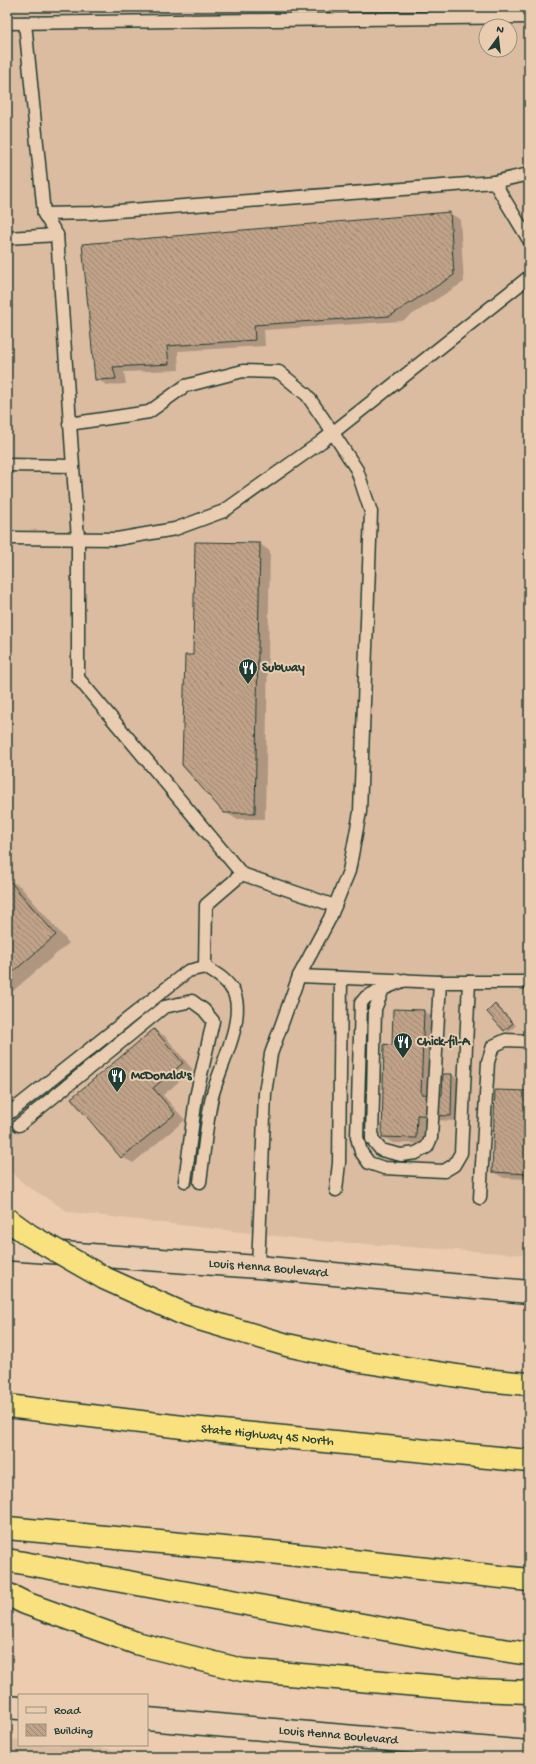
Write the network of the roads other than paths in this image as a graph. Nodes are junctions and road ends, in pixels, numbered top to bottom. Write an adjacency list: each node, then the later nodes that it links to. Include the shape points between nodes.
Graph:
1 (529, 17): 3 (lane)
2 (7, 23): 3 (lane)
3 (25, 23): 6 (lane)
4 (529, 174): 5 (lane)
5 (494, 182): 6 (lane, via 92,213); 9 (lane)
6 (44, 214): 7 (lane)
7 (57, 235): 8 (lane); 11 (lane)
8 (7, 238)
9 (529, 240)
10 (529, 277): 12 (lane)
11 (69, 424): 12 (lane, via 149,412 185,386 243,371 279,372 307,395); 14 (lane)
12 (333, 433): 16 (lane, via 224,510 175,529 117,540); 18 (lane, via 357,470 371,512 360,812 349,871)
13 (7, 465): 14 (lane)
14 (72, 466): 16 (lane)
15 (7, 538): 16 (lane)
16 (78, 539): 17 (lane, via 78,678)
17 (242, 874): 18 (lane); 19 (lane, via 206,905)
18 (335, 906): 20 (lane)
19 (205, 967): 28 (lane, via 188,971); 31 (lane, via 225,980 235,994 236,1010 235,1028 212,1096)
20 (299, 976): 21 (lane); 36 (lane, via 271,1054 266,1093)
21 (341, 978): 22 (lane); 32 (lane)
22 (405, 980): 23 (lane); 26 (lane)
23 (440, 982): 24 (lane); 26 (lane, via 431,1138 427,1147 416,1153 401,1155 381,1150 372,1139 375,1009)
24 (468, 982): 25 (lane); 26 (lane, via 461,1153 454,1165 444,1171 384,1168 370,1163 361,1152 357,1137 361,1003)
25 (529, 982)
26 (383, 989)
27 (529, 1041): 33 (lane, via 506,1040 492,1046 488,1062)
28 (8, 1114)
29 (19, 1125): 30 (lane, via 164,1007 192,1001 213,1021 196,1097)
30 (185, 1181)
31 (200, 1182)
32 (336, 1190)
33 (480, 1198)
34 (7, 1219): 38 (highway, bridge, via 29,1235 104,1278 186,1315 287,1345 360,1361 484,1380)
35 (7, 1249): 36 (main road, Louis Henna Boulevard)
36 (258, 1267): 37 (main road, Louis Henna Boulevard)
37 (529, 1292)
38 (529, 1384)
39 (7, 1406): 40 (highway, State Highway 45 North, via 191,1428)
40 (528, 1461)
41 (7, 1528): 43 (highway, via 270,1552)
42 (7, 1560): 45 (highway)
43 (529, 1580)
44 (7, 1594): 46 (highway, via 25,1603 136,1643 242,1670)
45 (529, 1654)
46 (529, 1692)
47 (7, 1707): 48 (main road)
48 (18, 1708)
49 (148, 1719): 50 (main road, Louis Henna Boulevard)
50 (461, 1751): 51 (main road, Louis Henna Boulevard)
51 (519, 1753)

